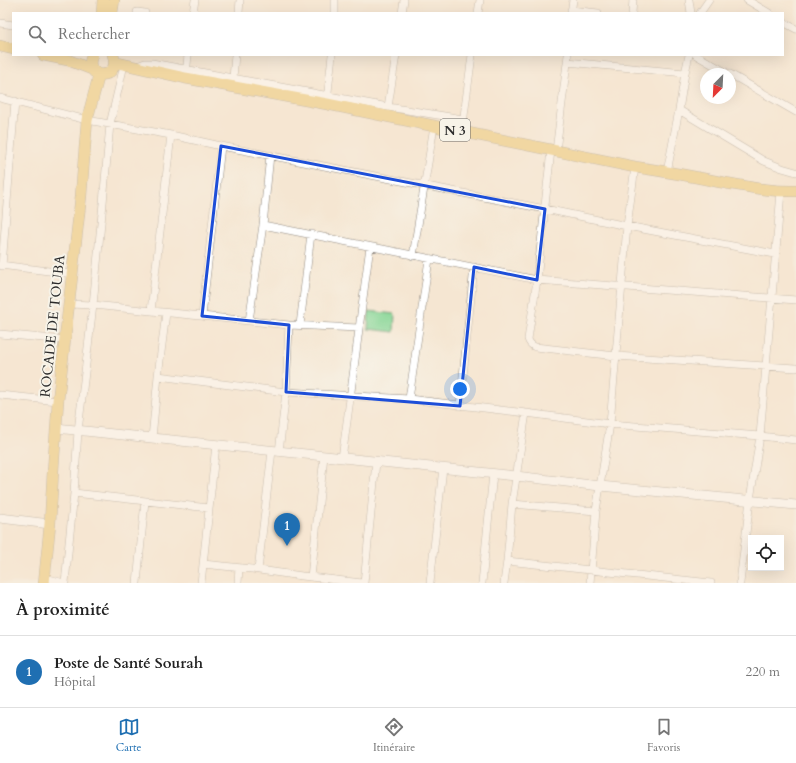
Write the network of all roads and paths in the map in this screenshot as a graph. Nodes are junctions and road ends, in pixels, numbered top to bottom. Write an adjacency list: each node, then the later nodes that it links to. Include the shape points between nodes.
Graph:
1 (103, 0): 13 (main road)
2 (114, 0): 14 (main road)
3 (195, 0): 15 (street)
4 (240, 0): 16 (street)
5 (335, 0): 17 (street)
6 (404, 0): 18 (street)
7 (480, 0): 19 (street)
8 (573, 0): 20 (street)
9 (633, 0): 21 (street)
10 (689, 0): 22 (street)
11 (709, 0): 23 (street)
12 (747, 0): 24 (street)
13 (102, 12)
14 (112, 12)
15 (193, 12)
16 (239, 12)
17 (334, 12)
18 (402, 12)
19 (478, 12)
20 (571, 12)
21 (632, 12)
22 (690, 12)
23 (701, 12)
24 (767, 12)
25 (0, 23): 27 (street)
26 (784, 23): 28 (street)
27 (12, 25)
28 (796, 29)
29 (0, 38): 30 (main road)
30 (12, 41)
31 (0, 46): 32 (main road)
32 (12, 49)
33 (48, 56): 45 (main road, via 68,60)
34 (92, 56): 45 (main road, ROCADE DE TOUBA, via 90,61)
35 (188, 56): 47 (street)
36 (235, 56): 49 (street)
37 (332, 56): 51 (street)
38 (396, 56): 53 (street)
39 (472, 56): 56 (street)
40 (689, 56): 46 (street)
41 (698, 56): 44 (street)
42 (567, 58): 46 (street); 63 (street)
43 (121, 62): 45 (main road, via 103,75); 47 (main road, N 3); 58 (street)
44 (719, 68)
45 (95, 72): 57 (main road, ROCADE DE TOUBA)
46 (685, 73): 54 (street)
47 (186, 74): 49 (street); 51 (main road, N 3)
48 (736, 77): 55 (street)
49 (233, 78): 51 (street)
50 (0, 98): 52 (street)
51 (327, 100): 53 (street); 59 (main road, N 3)
52 (15, 101): 57 (street); 79 (street)
53 (388, 107): 56 (street)
54 (679, 110): 66 (street); 67 (street, via 764,161)
55 (796, 112)
56 (463, 119): 60 (street)
57 (87, 120): 58 (street); 81 (main road, ROCADE DE TOUBA)
58 (110, 124): 61 (street); 87 (street)
59 (434, 126): 60 (main road, N 3); 68 (street)
60 (462, 131): 63 (main road, N 3)
61 (171, 135): 62 (street); 88 (street)
62 (221, 146): 64 (street); 90 (street)
63 (553, 151): 65 (main road, N 3); 71 (street)
64 (270, 155): 68 (street); 72 (street)
65 (635, 167): 66 (main road, N 3); 73 (street)
66 (667, 172): 69 (main road, N 3)
67 (796, 172)
68 (425, 185): 71 (street); 77 (street)
69 (781, 192): 70 (main road, N 3); 76 (street)
70 (796, 192)
71 (545, 208): 73 (street); 82 (street)
72 (263, 225): 74 (street); 91 (street)
73 (627, 226): 76 (street); 83 (street)
74 (311, 234): 75 (street); 93 (street)
75 (370, 247): 77 (street); 94 (street)
76 (775, 254): 84 (street)
77 (413, 256): 78 (street)
78 (429, 259): 80 (street); 104 (street)
79 (1, 266): 81 (street)
80 (474, 267): 82 (street); 106 (street)
81 (73, 274): 86 (main road, ROCADE DE TOUBA)
82 (537, 280): 83 (street); 97 (street, via 528,339 531,345)
83 (622, 287): 84 (street); 97 (street)
84 (772, 298): 85 (street); 98 (street)
85 (796, 300)
86 (69, 304): 87 (street); 96 (main road, ROCADE DE TOUBA)
87 (93, 305): 88 (street); 110 (street)
88 (151, 311): 89 (street)
89 (166, 313): 90 (street); 100 (street)
90 (202, 316): 91 (street)
91 (249, 321): 92 (street)
92 (289, 325): 93 (street); 101 (street)
93 (300, 325): 94 (street)
94 (359, 328): 103 (street)
95 (0, 334): 96 (street)
96 (66, 340): 105 (main road, ROCADE DE TOUBA)
97 (616, 356): 98 (street); 108 (street)
98 (766, 366): 99 (street); 111 (street)
99 (796, 368)
100 (158, 376): 101 (street); 112 (street)
101 (286, 392): 103 (street); 115 (street)
102 (0, 395): 105 (street)
103 (351, 396): 104 (street); 117 (street)
104 (409, 399): 106 (street)
105 (58, 401): 109 (main road, ROCADE DE TOUBA)
106 (460, 406): 107 (street)
107 (526, 413): 108 (street); 121 (street)
108 (610, 424): 111 (street); 122 (street)
109 (56, 428): 110 (street); 131 (main road, ROCADE DE TOUBA)
110 (78, 431): 112 (street); 123 (street)
111 (760, 436): 113 (street); 124 (street)
112 (152, 438): 114 (street)
113 (796, 440)
114 (216, 445): 115 (street); 128 (street)
115 (276, 451): 116 (street); 135 (street)
116 (324, 456): 117 (street); 137 (street)
117 (342, 458): 118 (street)
118 (376, 462): 119 (street); 144 (street)
119 (442, 468): 120 (street); 145 (street)
120 (493, 474): 121 (street); 146 (street)
121 (516, 476): 122 (street); 126 (street)
122 (600, 486): 124 (street); 129 (street)
123 (74, 493): 125 (street); 140 (street)
124 (750, 500): 127 (street); 150 (street)
125 (145, 502): 128 (street); 141 (street)
126 (512, 504): 129 (street); 132 (street)
127 (796, 505)
128 (209, 508): 133 (street)
129 (596, 511): 136 (street)
130 (0, 518): 131 (street)
131 (50, 524): 139 (main road, ROCADE DE TOUBA)
132 (507, 561): 136 (street); 147 (street)
133 (203, 564): 134 (street); 142 (street)
134 (239, 568): 135 (street); 143 (street)
135 (258, 570): 138 (street)
136 (591, 570): 148 (street); 149 (street)
137 (311, 577): 138 (street); 144 (street)
138 (302, 580)
139 (44, 581): 140 (street)
140 (64, 583)
141 (137, 583)
142 (201, 583)
143 (238, 583)
144 (363, 583)
145 (430, 583)
146 (482, 583)
147 (504, 583)
148 (590, 583)
149 (711, 583)
150 (740, 583)

